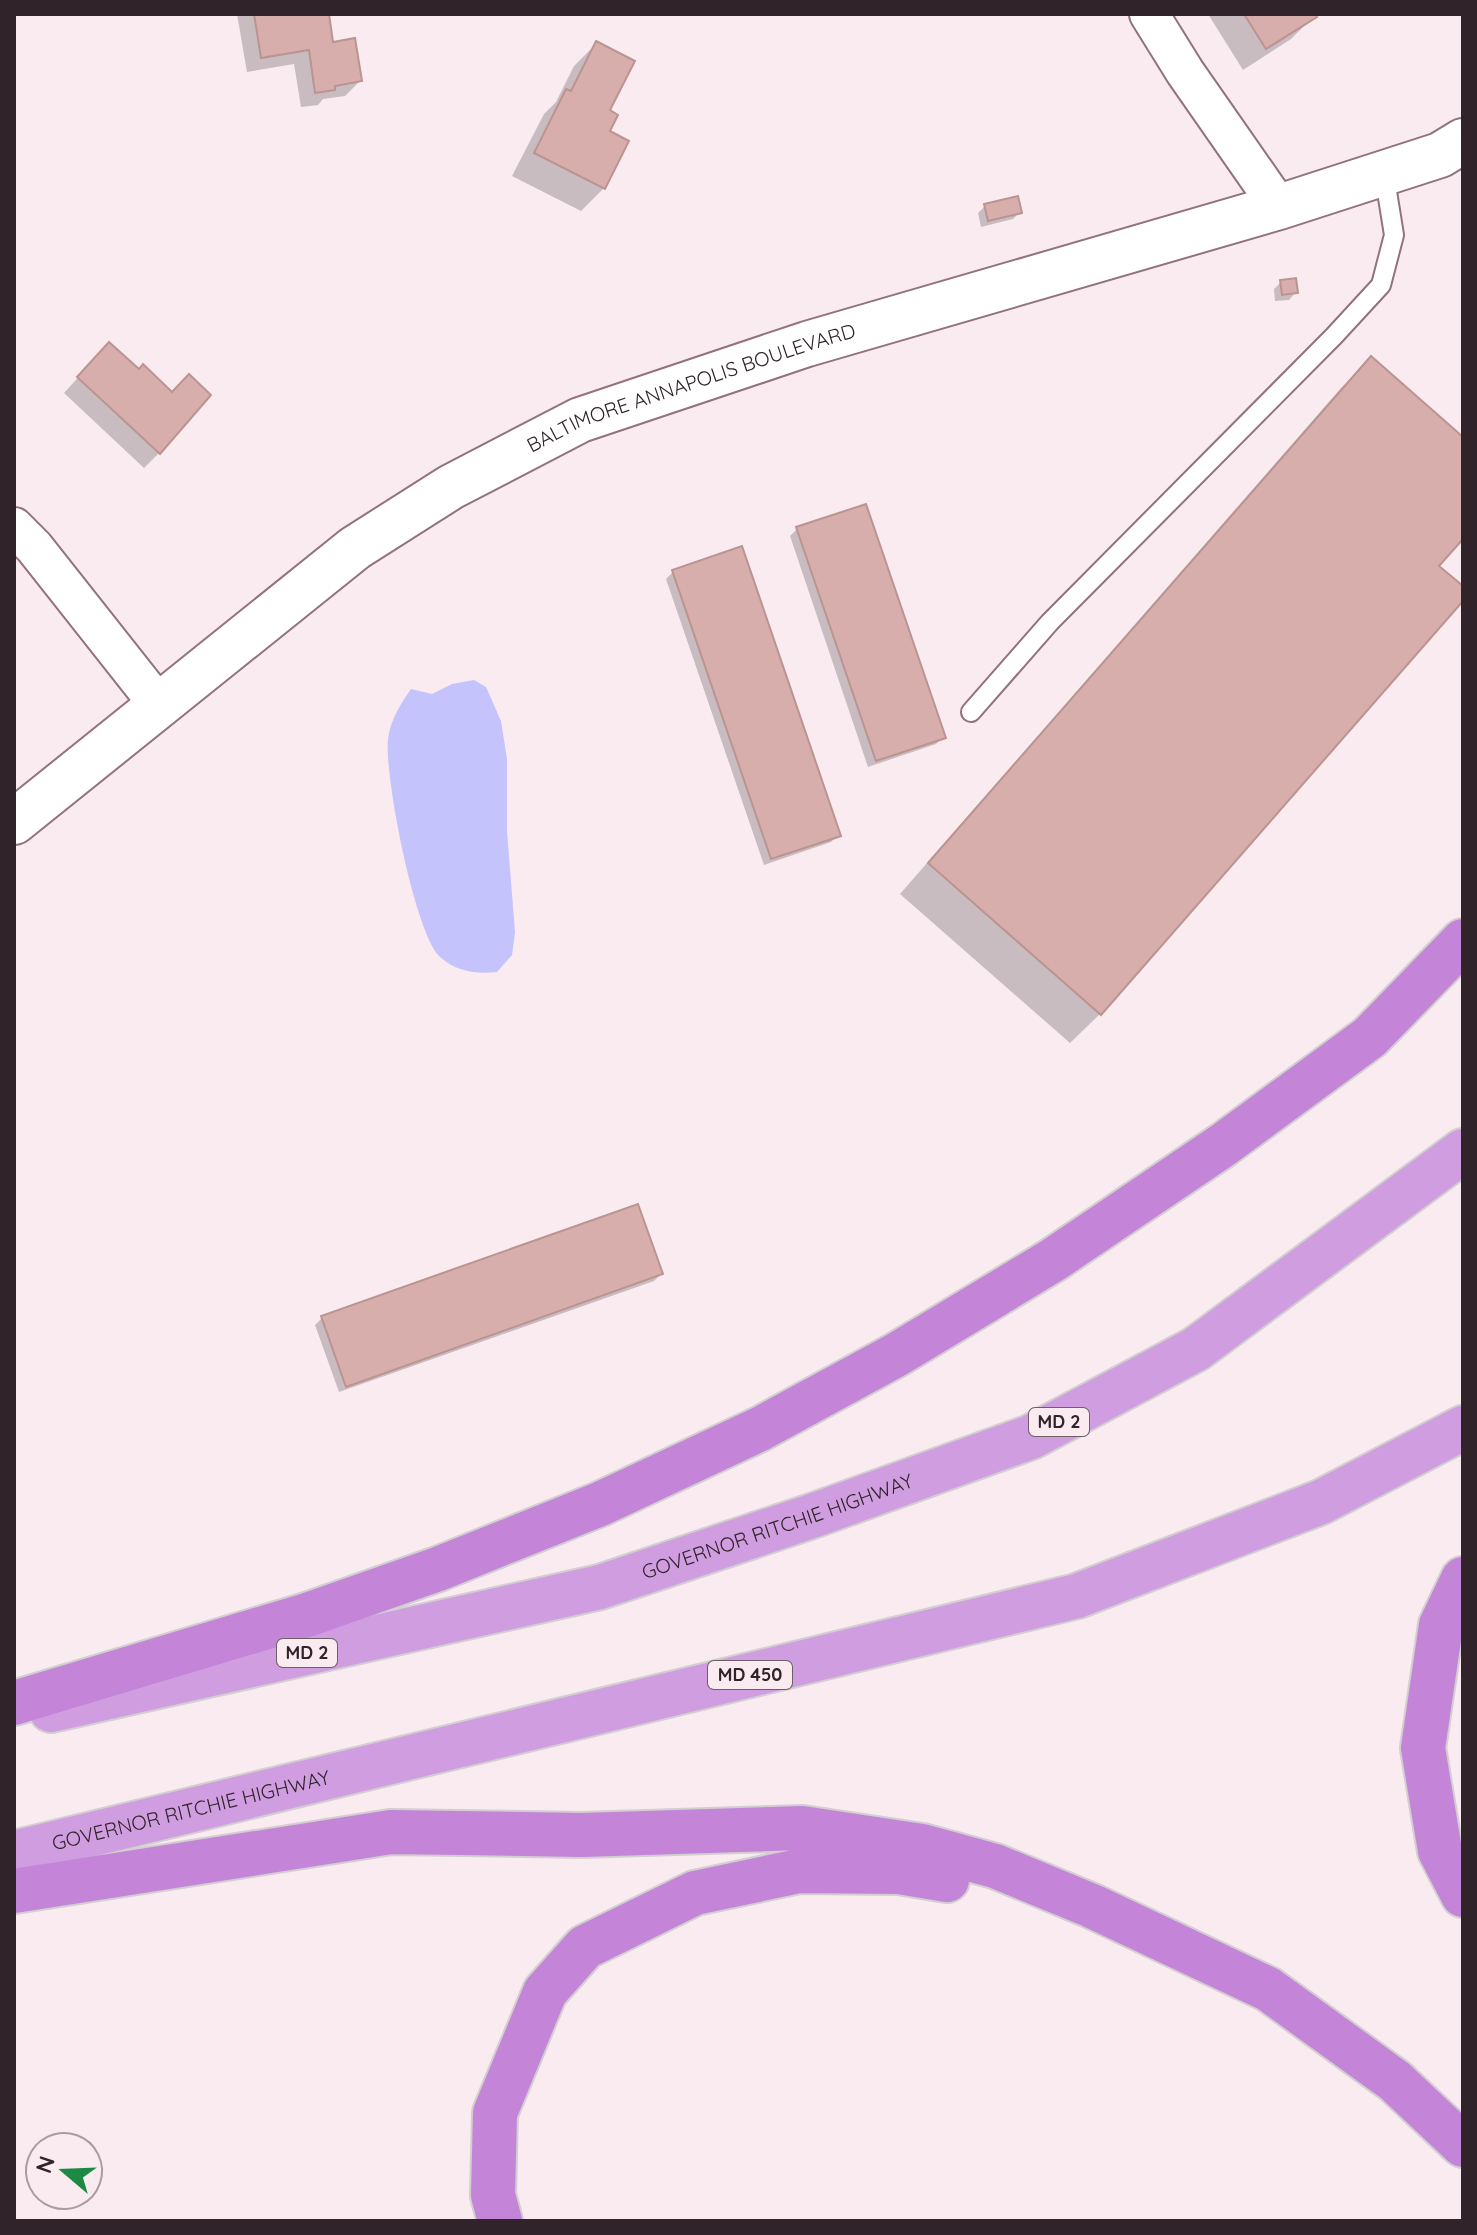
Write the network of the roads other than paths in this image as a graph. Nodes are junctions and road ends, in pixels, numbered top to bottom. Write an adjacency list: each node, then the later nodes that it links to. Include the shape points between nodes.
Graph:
1 (1149, 14): 4 (street)
2 (1463, 141): 3 (street, BALTIMORE ANNAPOLIS BOULEVARD, via 1440,155)
3 (1384, 173): 4 (street, BALTIMORE ANNAPOLIS BOULEVARD); 7 (lane, via 1394,235 1381,285 1050,622)
4 (1279, 207): 6 (street, BALTIMORE ANNAPOLIS BOULEVARD, via 807,344 580,420 451,487 355,548)
5 (14, 527): 6 (street)
6 (158, 704): 8 (street, BALTIMORE ANNAPOLIS BOULEVARD)
7 (971, 712)
8 (14, 822)
9 (1463, 941): 13 (highway, via 1370,1037 1223,1145 1040,1268 760,1429 600,1504 438,1569 307,1615)
10 (1463, 1151): 14 (highway, GOVERNOR RITCHIE HIGHWAY / MD 2, via 1196,1349 1031,1437 600,1587)
11 (1463, 1428): 15 (highway, GOVERNOR RITCHIE HIGHWAY / MD 450, via 1321,1502 1077,1596)
12 (1463, 1579): 17 (highway, via 1441,1625 1423,1748 1440,1851)
13 (14, 1703)
14 (14, 1719)
15 (14, 1853)
16 (14, 1891): 18 (highway, via 391,1832 582,1835 802,1828 922,1846 995,1866)
17 (1463, 1895)
18 (1092, 1906): 19 (highway, via 1268,1989 1395,2081); 20 (highway, via 899,1872 799,1871 695,1893 585,1947 545,1992 495,2113 493,2195)
19 (1463, 2145)
20 (500, 2221)

